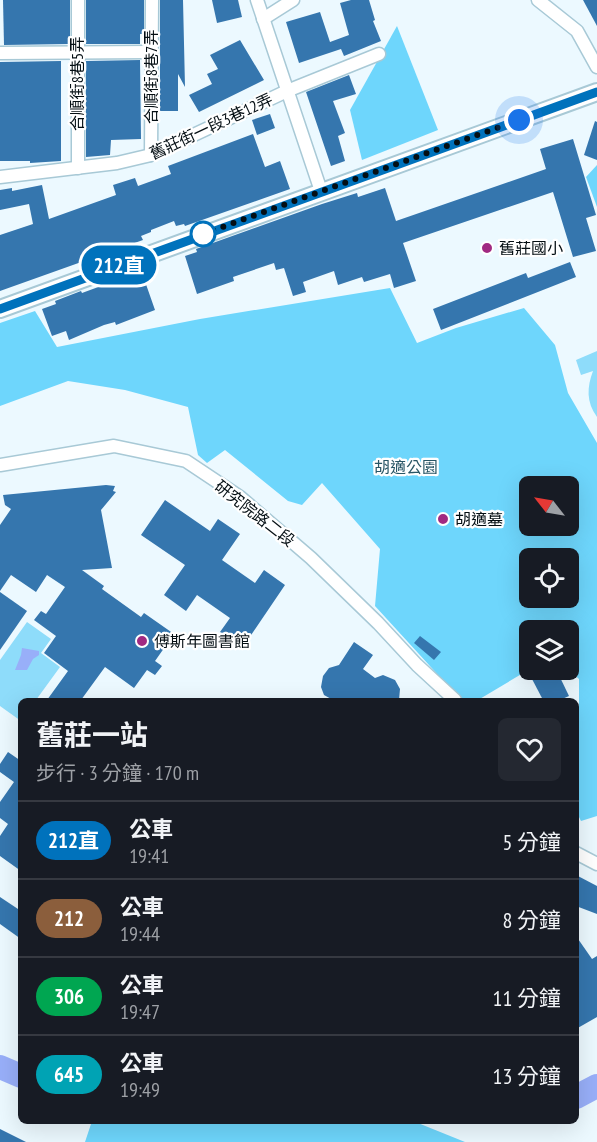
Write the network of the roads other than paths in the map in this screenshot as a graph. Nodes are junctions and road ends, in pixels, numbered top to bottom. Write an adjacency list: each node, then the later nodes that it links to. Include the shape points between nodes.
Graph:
1 (78, 0): 9 (street, 合順街8巷5弄)
2 (152, 0): 7 (street, 合順街8巷7弄)
3 (257, 0): 6 (street)
4 (293, 0): 6 (street)
5 (538, 0): 11 (street, via 576,31)
6 (263, 19): 12 (street)
7 (151, 52): 9 (street); 14 (street, 合順街8巷7弄)
8 (0, 53): 9 (street)
9 (77, 53): 15 (street, 合順街8巷5弄)
10 (379, 54): 12 (street, 舊莊街一段3巷12弄)
11 (597, 67)
12 (287, 91): 14 (street, 舊莊街一段3巷12弄); 17 (street)
13 (597, 92): 17 (main road)
14 (151, 155): 15 (street, 舊莊街一段3巷12弄)
15 (78, 168): 16 (street, 舊莊街一段3巷12弄)
16 (0, 177)
17 (321, 191): 18 (main road)
18 (0, 309)
19 (0, 465): 20 (street, 研究院路二段, via 114,446 186,461 240,497 311,558)
20 (453, 698)
21 (579, 855): 22 (street)
22 (597, 864)

